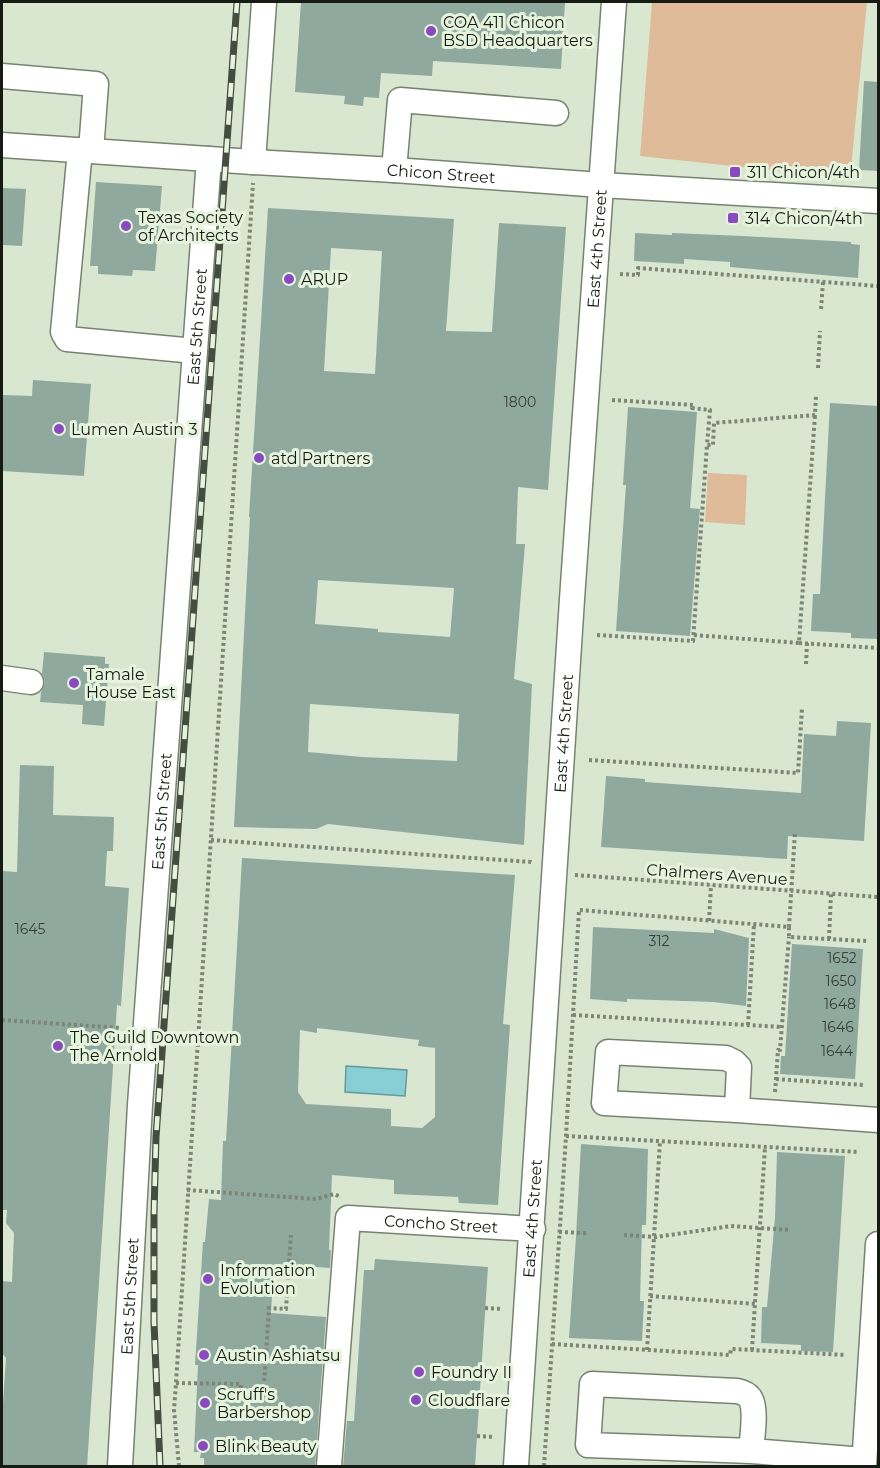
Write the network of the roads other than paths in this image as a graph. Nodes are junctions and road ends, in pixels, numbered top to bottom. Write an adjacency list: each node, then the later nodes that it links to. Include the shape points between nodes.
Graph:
1 (264, 2): 8 (street)
2 (614, 2): 10 (street, East 4th Street)
3 (2, 76): 6 (street, via 96,84)
4 (556, 113): 9 (street, via 400,100)
5 (2, 145): 6 (street, Chicon Street)
6 (85, 151): 7 (street, Chicon Street); 12 (street, via 63,332 67,339)
7 (209, 159): 8 (street, Chicon Street); 12 (street, East 5th Street)
8 (253, 162): 9 (street, Chicon Street)
9 (394, 170): 10 (street, Chicon Street)
10 (601, 186): 11 (street, Chicon Street); 17 (street, East 4th Street)
11 (879, 201)
12 (195, 351): 21 (street, East 5th Street, via 140,1105)
13 (2, 678): 14 (street)
14 (31, 682)
15 (737, 1110): 15 (street, via 604,1103 608,1052 726,1058 739,1067); 16 (street)
16 (879, 1120)
17 (532, 1229): 22 (street, Concho Street, via 348,1218); 23 (street, East 4th Street)
18 (879, 1244): 20 (street)
19 (751, 1451): 19 (street, via 588,1445 592,1384 744,1393 754,1408); 20 (street)
20 (864, 1463)
21 (120, 1467)
22 (329, 1467)
23 (516, 1467)

